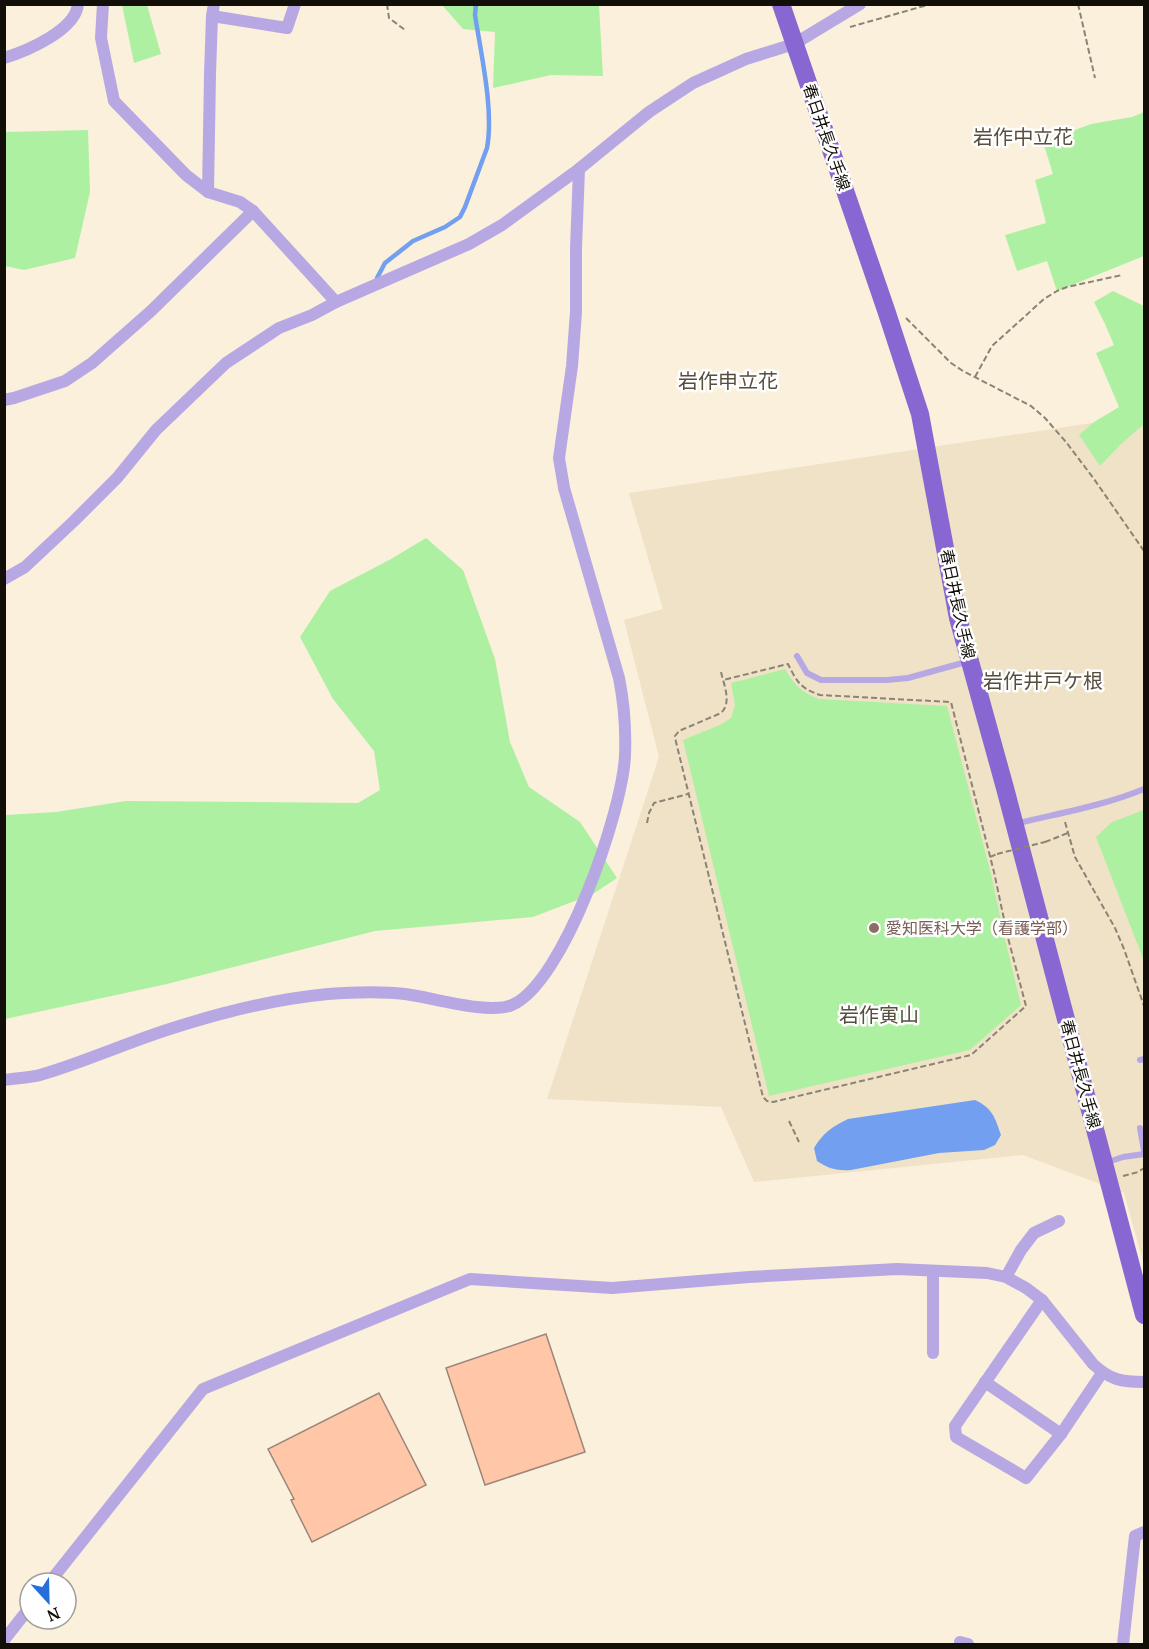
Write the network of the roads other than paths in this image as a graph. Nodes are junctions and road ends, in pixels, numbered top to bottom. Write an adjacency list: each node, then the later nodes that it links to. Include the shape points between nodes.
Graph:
1 (78, 4): 8 (street, via 78,12 57,34)
2 (103, 4): 10 (street, via 101,38 114,101 186,175)
3 (295, 4): 6 (street, via 287,28)
4 (781, 4): 7 (main road, 春日井長久手線)
5 (860, 4): 7 (street)
6 (213, 10): 10 (street)
7 (794, 44): 9 (street, via 746,59 693,83); 16 (main road, 春日井長久手線, via 920,414 958,618)
8 (4, 57)
9 (579, 169): 12 (street, via 469,244); 19 (street, via 576,312 559,458 624,699 625,756 607,839 581,909 553,962 537,987 512,1005 495,1008 406,994 309,996 251,1006 173,1028 38,1075)
10 (208, 192): 11 (street, via 240,202)
11 (253, 211): 12 (street); 13 (street, via 92,363 64,381)
12 (336, 302): 14 (street, via 279,328 226,363 156,430 117,478 74,521 25,567)
13 (4, 400)
14 (4, 579)
15 (797, 656): 16 (lane, via 807,673 821,680 908,678)
16 (970, 661): 18 (main road, 春日井長久手線)
17 (1144, 789): 18 (lane, via 1113,801)
18 (1015, 824): 22 (main road, 春日井長久手線)
19 (4, 1080)
20 (1140, 1128): 21 (lane)
21 (1144, 1152): 22 (lane, via 1123,1157)
22 (1106, 1171): 27 (main road, 春日井長久手線)
23 (1059, 1221): 25 (street, via 1034,1233)
24 (933, 1272): 25 (street); 28 (street); 34 (street, via 897,1269 612,1288 470,1280 203,1389)
25 (1006, 1277): 26 (street)
26 (1042, 1300): 29 (street); 30 (street)
27 (1144, 1315)
28 (933, 1353)
29 (1102, 1373): 31 (street, via 1120,1382); 32 (street)
30 (985, 1382): 32 (street); 32 (street, via 955,1426 956,1437 1026,1478)
31 (1144, 1382)
32 (1061, 1434)
33 (1144, 1532): 37 (street, via 1135,1536)
34 (59, 1571)
35 (18, 1622): 36 (street)
36 (4, 1640)
37 (1123, 1644)

